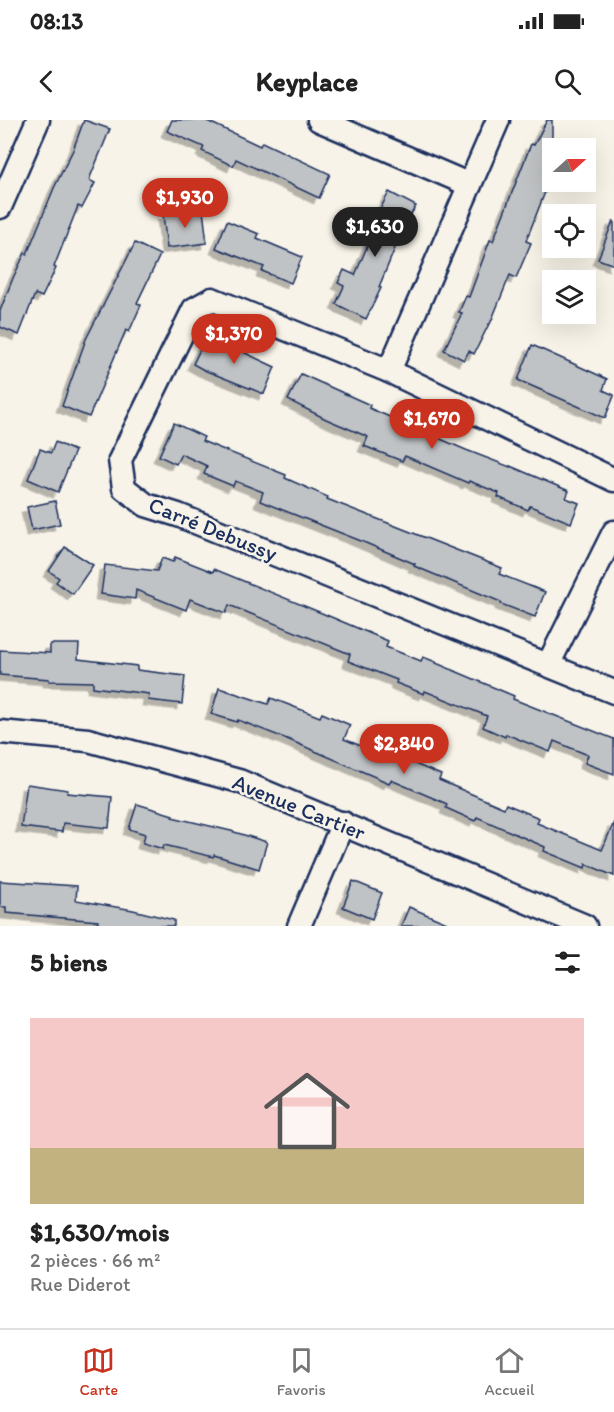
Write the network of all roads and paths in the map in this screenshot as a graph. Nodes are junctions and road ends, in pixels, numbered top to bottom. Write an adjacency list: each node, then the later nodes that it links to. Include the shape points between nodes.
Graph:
1 (38, 120): 5 (street)
2 (319, 120): 4 (street)
3 (498, 120): 4 (street)
4 (470, 185): 6 (street)
5 (0, 207)
6 (389, 371): 7 (street, Carré Debussy); 9 (street, Carré Debussy, via 212,298 194,309 120,460 124,488 146,505)
7 (614, 480)
8 (614, 532): 9 (street)
9 (548, 665): 10 (street, Carré Debussy)
10 (614, 692)
11 (0, 732): 12 (street, Avenue Cartier, via 88,740 239,781)
12 (343, 824): 13 (street); 14 (street, Avenue Cartier)
13 (299, 926)
14 (585, 926)

